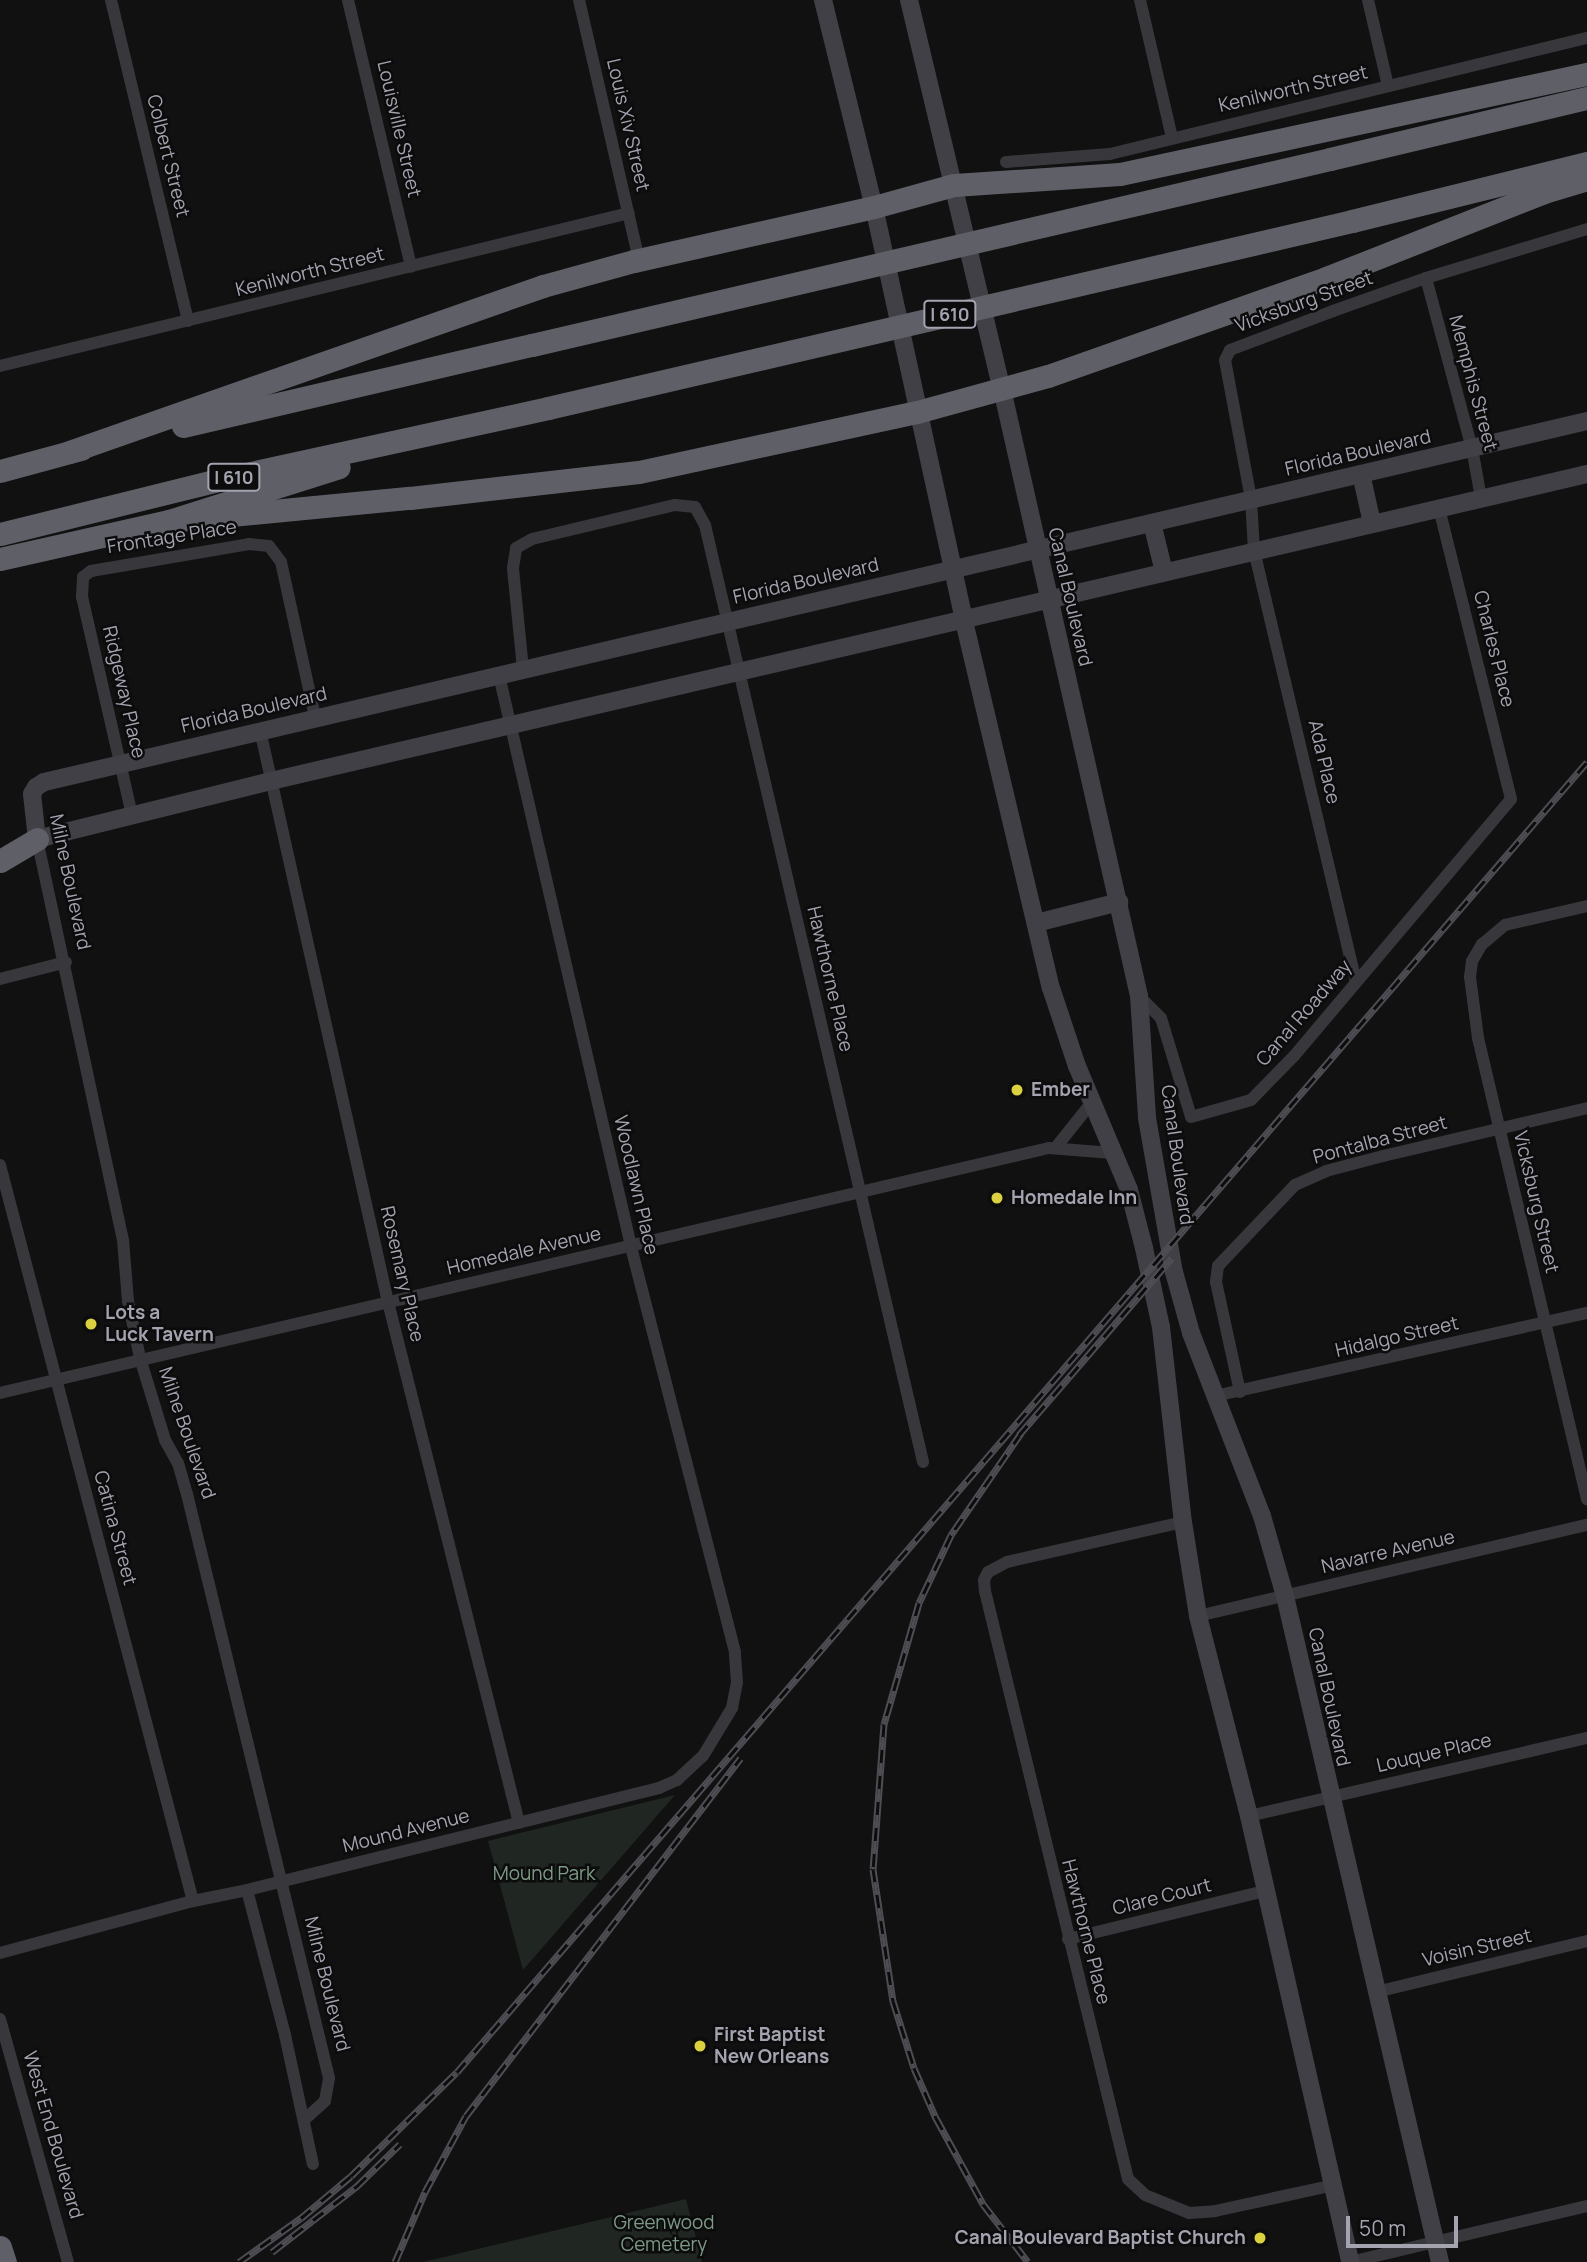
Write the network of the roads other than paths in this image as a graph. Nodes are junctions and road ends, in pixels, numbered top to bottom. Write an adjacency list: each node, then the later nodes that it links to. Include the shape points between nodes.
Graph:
1 (111, 0): 23 (street, Colbert Street)
2 (348, 0): 21 (street, Louisville Street)
3 (579, 0): 18 (street, Louis Xiv Street)
4 (823, 0): 17 (main road)
5 (909, 0): 16 (main road, Canal Boulevard)
6 (1140, 0): 12 (street)
7 (1368, 0): 10 (street)
8 (1587, 38): 10 (street, Kenilworth Street)
9 (1587, 74): 16 (highway, via 1120,174)
10 (1388, 86): 12 (street, Kenilworth Street)
11 (1587, 98): 30 (highway, bridge)
12 (1172, 137): 13 (street, Kenilworth Street, via 1110,154)
13 (1006, 162)
14 (1587, 163): 28 (highway, I 610, bridge)
15 (1587, 179): 25 (highway, via 1314,282)
16 (954, 186): 17 (highway); 25 (main road, Canal Boulevard)
17 (874, 207): 20 (highway); 26 (main road)
18 (629, 213): 20 (street, Louis Xiv Street); 21 (street, Kenilworth Street)
19 (1587, 229): 22 (street, Vicksburg Street)
20 (639, 260): 30 (highway, via 542,286)
21 (411, 267): 23 (street, Kenilworth Street)
22 (1426, 278): 29 (street, Memphis Street); 35 (street, Vicksburg Street, via 1230,350 1225,360)
23 (188, 321): 24 (street, Kenilworth Street)
24 (0, 366)
25 (1002, 388): 26 (highway); 41 (main road, Canal Boulevard)
26 (917, 412): 37 (highway, via 639,472); 44 (main road)
27 (1587, 421): 29 (main road, Florida Boulevard)
28 (469, 426): 37 (highway); 40 (highway, I 610)
29 (1472, 448): 32 (main road, Florida Boulevard); 34 (street, Memphis Street)
30 (69, 452): 31 (highway)
31 (0, 471)
32 (1361, 474): 35 (main road, Florida Boulevard); 39 (main road)
33 (1587, 474): 34 (main road)
34 (1481, 498): 36 (main road)
35 (1251, 499): 38 (main road, Florida Boulevard); 42 (street, Vicksburg Street)
36 (1438, 508): 39 (main road); 59 (street, Charles Place)
37 (169, 520): 43 (highway)
38 (1152, 523): 41 (main road, Florida Boulevard); 45 (main road)
39 (1372, 523): 42 (main road)
40 (0, 534)
41 (1038, 551): 44 (main road, Florida Boulevard); 47 (main road, Canal Boulevard)
42 (1254, 551): 45 (main road); 68 (street, Ada Place)
43 (0, 559)
44 (953, 568): 48 (main road, Florida Boulevard); 49 (main road)
45 (1164, 572): 47 (main road)
46 (83, 577): 53 (street, Frontage Place, via 102,567 249,544 269,546 281,562); 56 (street, Ridgeway Place, via 82,597)
47 (1049, 599): 49 (main road); 63 (main road, Canal Boulevard)
48 (727, 621): 50 (main road, Florida Boulevard); 50 (street, Hawthorne Place, via 705,525 695,507 675,505 532,539 516,548 513,568); 51 (street, Hawthorne Place)
49 (964, 621): 51 (main road); 65 (main road)
50 (523, 669): 52 (main road, Florida Boulevard)
51 (740, 672): 54 (main road); 76 (street, Hawthorne Place)
52 (499, 675): 53 (main road, Florida Boulevard); 54 (street, Woodlawn Place)
53 (315, 717): 55 (main road, Florida Boulevard)
54 (508, 726): 57 (main road); 77 (street, Woodlawn Place)
55 (260, 730): 56 (main road, Florida Boulevard); 57 (street, Rosemary Place)
56 (120, 762): 58 (main road, Florida Boulevard); 60 (street, Ridgeway Place)
57 (271, 781): 60 (main road); 78 (street, Rosemary Place)
58 (36, 787): 61 (main road, Milne Boulevard, via 32,794)
59 (1511, 799): 68 (street, Canal Roadway)
60 (132, 815): 61 (main road)
61 (37, 839): 62 (highway); 66 (street, Milne Boulevard)
62 (0, 861)
63 (1119, 902): 65 (main road); 69 (main road, Canal Boulevard)
64 (1587, 906): 72 (street, Vicksburg Street, via 1506,925 1482,944 1472,961 1473,1014)
65 (1036, 923): 70 (main road, via 1051,988)
66 (66, 962): 67 (street); 81 (street, Milne Boulevard, via 123,1240 128,1301)
67 (0, 979)
68 (1356, 982): 69 (street, Canal Roadway, via 1251,1100 1191,1117 1161,1017)
69 (1139, 996): 85 (main road, Canal Boulevard, via 1147,1118 1158,1195 1191,1333)
70 (1092, 1102): 73 (street); 74 (main road)
71 (1587, 1108): 72 (street, Pontalba Street)
72 (1499, 1129): 80 (street, Vicksburg Street); 83 (street, Pontalba Street, via 1326,1171 1295,1185 1256,1224 1218,1266 1216,1282)
73 (1057, 1146): 74 (street, Homedale Avenue); 76 (street, Homedale Avenue)
74 (1112, 1153): 88 (main road, via 1129,1190 1161,1327)
75 (0, 1165): 82 (street, Catina Street)
76 (860, 1193): 77 (street, Homedale Avenue); 86 (street, Hawthorne Place)
77 (631, 1246): 78 (street, Homedale Avenue); 92 (street, Woodlawn Place)
78 (388, 1302): 81 (street, Homedale Avenue); 96 (street, Rosemary Place)
79 (1587, 1312): 80 (street, Hidalgo Street)
80 (1545, 1322): 83 (street, Hidalgo Street); 87 (street, Vicksburg Street)
81 (140, 1358): 82 (street, Homedale Avenue); 97 (street, Milne Boulevard, via 187,1494)
82 (56, 1380): 84 (street, Homedale Avenue); 100 (street, Catina Street)
83 (1240, 1392): 85 (street, Hidalgo Street)
84 (0, 1393)
85 (1215, 1396): 90 (main road, Canal Boulevard, via 1259,1506)
86 (923, 1462)
87 (1587, 1499)
88 (1183, 1522): 91 (main road); 101 (street, Hawthorne Place, via 1007,1562 988,1572 984,1580)
89 (1587, 1525): 90 (street, Navarre Avenue)
90 (1285, 1596): 91 (street, Navarre Avenue); 94 (main road, Canal Boulevard)
91 (1198, 1616): 95 (main road)
92 (735, 1652): 96 (street, Mound Avenue, via 737,1683 732,1708 703,1756 677,1780 629,1798)
93 (1587, 1738): 94 (street, Louque Place)
94 (1330, 1797): 95 (street, Louque Place); 104 (main road, Canal Boulevard)
95 (1249, 1816): 99 (main road)
96 (519, 1823): 97 (street, Mound Avenue)
97 (279, 1882): 98 (street, Mound Avenue); 106 (street, Milne Boulevard, via 329,2078 325,2101)
98 (247, 1890): 100 (street, Mound Avenue); 106 (street)
99 (1265, 1891): 101 (street, Clare Court); 108 (main road)
100 (193, 1901): 103 (street, Mound Avenue)
101 (1068, 1940): 108 (street, Hawthorne Place, via 1117,2141 1135,2188 1189,2213)
102 (1587, 1941): 104 (street, Voisin Street)
103 (0, 1953)
104 (1376, 1992): 110 (main road, Canal Boulevard)
105 (0, 2019): 113 (street, West End Boulevard)
106 (304, 2120): 107 (street)
107 (313, 2164)
108 (1334, 2185): 114 (main road)
109 (1587, 2206): 110 (street)
110 (1435, 2241): 114 (street); 115 (main road, Canal Boulevard)
111 (0, 2247): 112 (highway)
112 (5, 2262)
113 (68, 2262)
114 (1350, 2262)
115 (1440, 2262)

